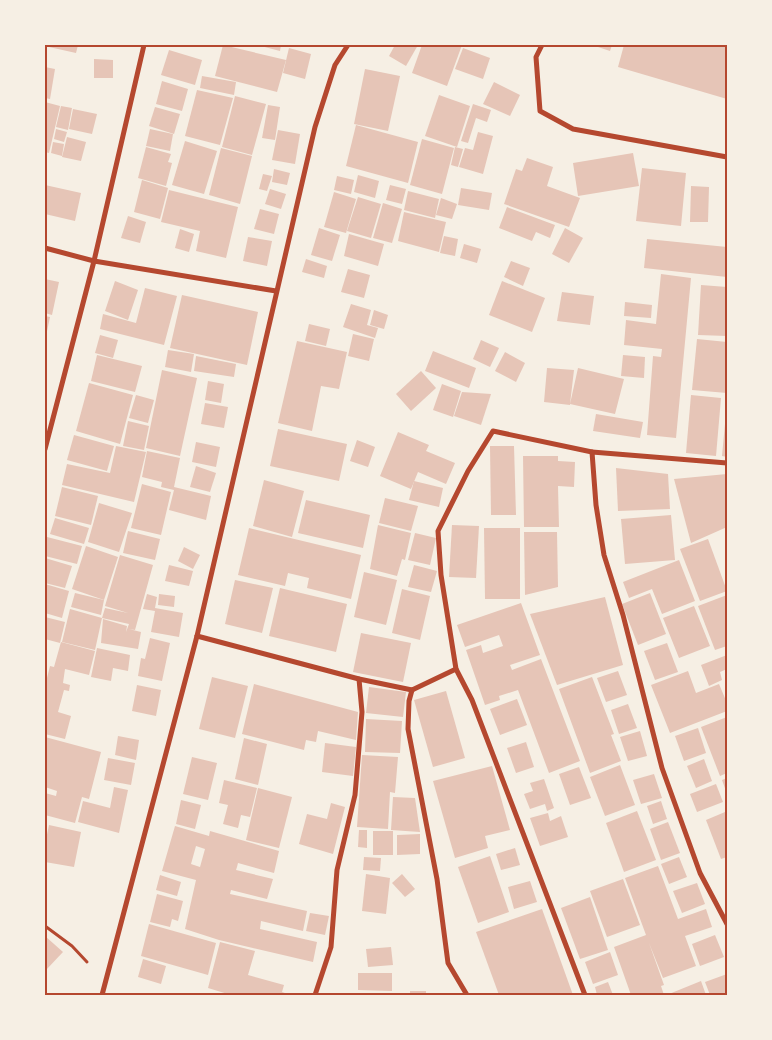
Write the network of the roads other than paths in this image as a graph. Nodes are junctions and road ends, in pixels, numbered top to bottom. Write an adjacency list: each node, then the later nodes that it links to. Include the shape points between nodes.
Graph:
1 (144, 45): 6 (street)
2 (348, 45): 7 (street, via 336,65 315,127)
3 (542, 45): 4 (street, via 536,57 540,111 573,128)
4 (727, 157)
5 (45, 248): 6 (street)
6 (94, 261): 7 (street); 8 (street)
7 (276, 290): 11 (street)
8 (45, 449)
9 (592, 452): 10 (street); 12 (street, via 493,431 438,531 440,576); 15 (street, via 604,555 623,615 662,768 700,873)
10 (727, 463)
11 (197, 636): 13 (street); 16 (street)
12 (456, 669): 14 (street); 19 (street, via 472,700)
13 (359, 679): 14 (street); 17 (street, via 362,712 355,795 337,870 331,948)
14 (412, 690): 18 (street, via 408,729 437,879 448,963)
15 (727, 924)
16 (102, 995)
17 (315, 995)
18 (467, 995)
19 (585, 995)

